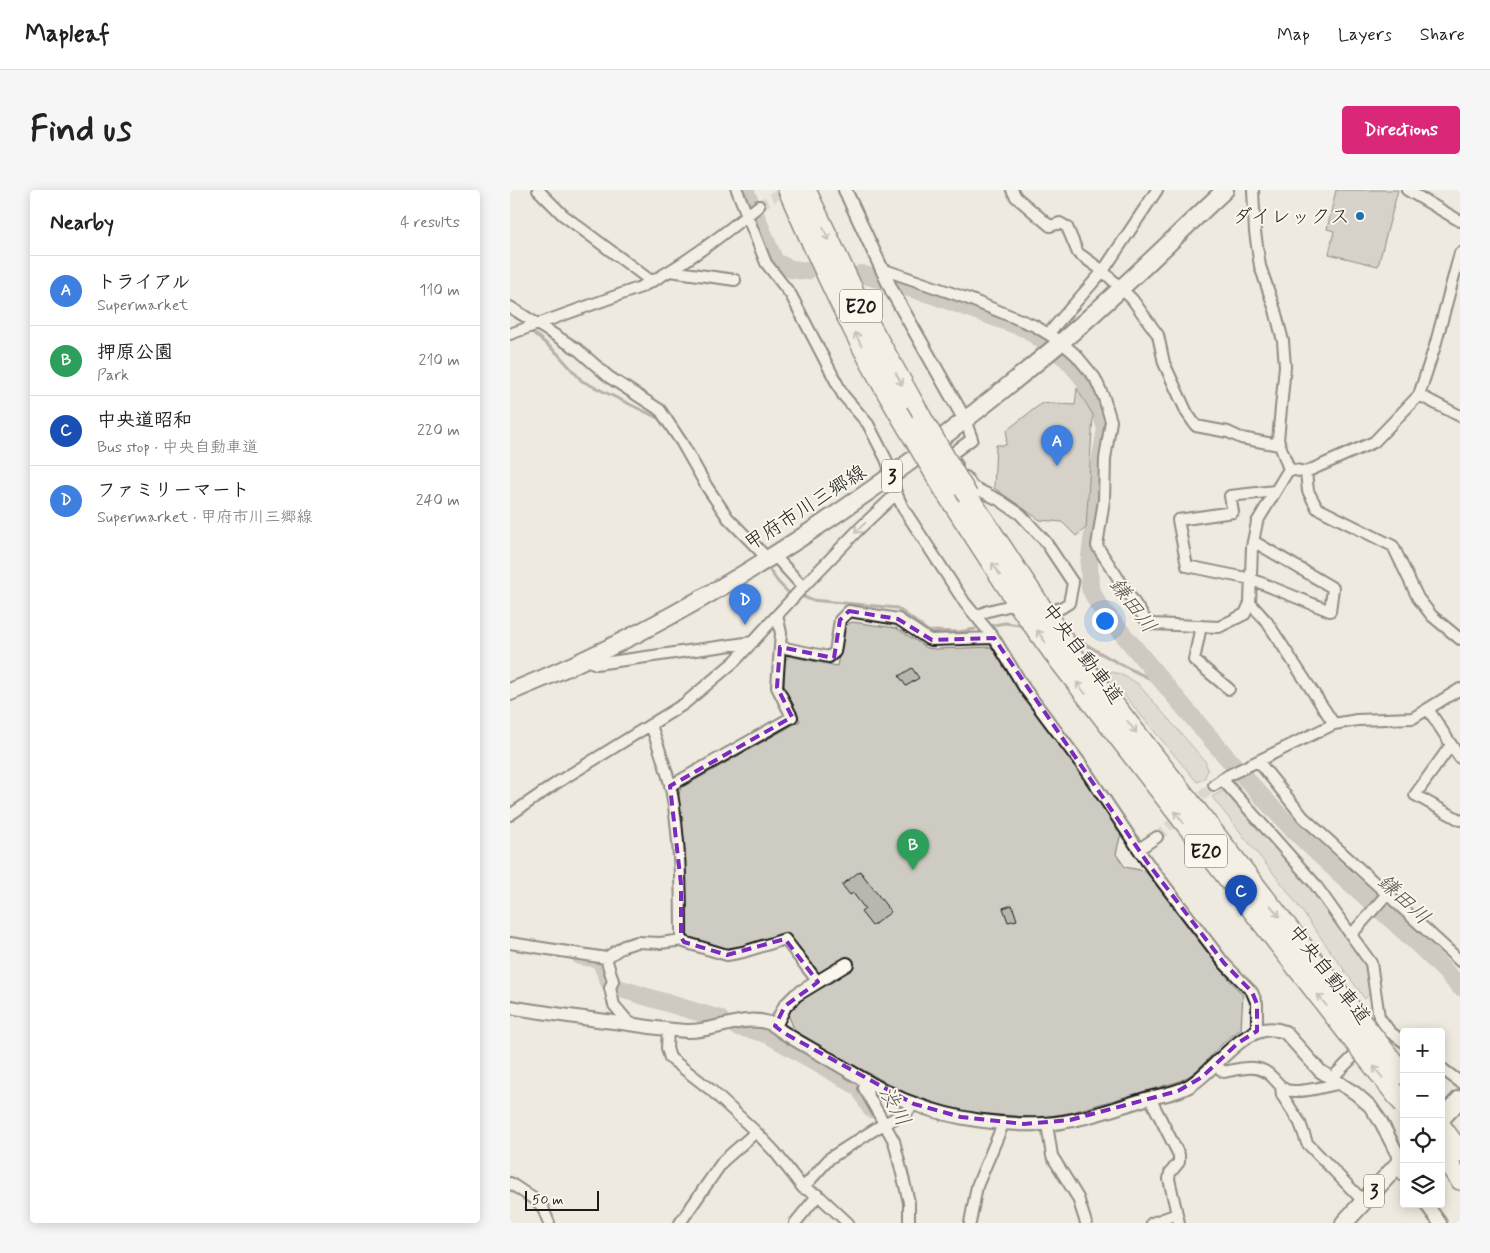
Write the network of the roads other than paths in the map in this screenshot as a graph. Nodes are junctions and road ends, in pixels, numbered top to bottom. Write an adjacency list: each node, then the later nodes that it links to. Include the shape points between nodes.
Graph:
1 (538, 190): 19 (street, via 563,215)
2 (737, 190): 12 (street)
3 (788, 190): 39 (highway, 中央自動車道 / E20, one-way to 3, bridge, via 882,385)
4 (806, 190): 40 (highway, 中央自動車道 / E20, one-way to 40, bridge, via 870,325 922,418 968,496)
5 (845, 190): 15 (street)
6 (1012, 190): 17 (street, via 1050,226 1060,223 1067,227 1078,253)
7 (1157, 190): 17 (street)
8 (1225, 190): 20 (main road, 甲府市川三郷線 / 3)
9 (1253, 190): 28 (street, via 1260,266 1283,341 1285,366)
10 (1407, 190): 13 (street)
11 (759, 206): 12 (street)
12 (747, 215): 16 (street); 31 (street, via 766,263 792,295 843,395 868,424)
13 (1460, 221)
14 (1460, 254): 25 (street)
15 (882, 269): 24 (street, via 969,299 1035,326); 27 (street)
16 (670, 271): 18 (street); 19 (street)
17 (1103, 271): 20 (street); 24 (street)
18 (735, 280)
19 (652, 281): 22 (street)
20 (1121, 287): 24 (main road, 甲府市川三郷線 / 3); 28 (street, via 1158,335 1164,363 1196,426)
21 (510, 307): 22 (street)
22 (537, 324): 23 (street); 35 (street, via 660,410 728,518)
23 (510, 334)
24 (1054, 338): 27 (main road, 甲府市川三郷線 / 3); 43 (street, via 1076,355 1095,378 1111,421 1097,546 1147,622)
25 (1419, 395): 26 (street); 30 (street, via 1374,442)
26 (1460, 416)
27 (965, 420): 31 (main road, 甲府市川三郷線 / 3); 40 (street, via 972,438 953,453 954,461 973,487 1020,514 1045,541 1073,583 1069,604)
28 (1279, 445): 29 (street)
29 (1289, 469): 30 (street); 32 (street)
30 (1306, 472): 45 (street, via 1308,491 1317,508 1393,546 1418,598 1432,616)
31 (892, 476): 33 (street); 35 (main road, 甲府市川三郷線 / 3)
32 (1275, 491): 34 (street, via 1257,522); 36 (street, via 1230,496 1233,512 1178,520 1187,566)
33 (896, 494): 37 (street, one-way to 37); 42 (street)
34 (1254, 541): 36 (street); 36 (street, via 1333,588 1330,610)
35 (770, 556): 37 (street); 48 (main road, 甲府市川三郷線 / 3, via 684,609)
36 (1251, 579): 38 (street)
37 (803, 587): 41 (street)
38 (1250, 603): 43 (street, via 1245,614 1230,623 1219,627); 53 (street, via 1267,622)
39 (1015, 608): 42 (street, via 988,610); 77 (highway, 中央自動車道 / E20, one-way to 39)
40 (1049, 611): 77 (highway, 中央自動車道 / E20, one-way to 77, via 1080,662)
41 (777, 615): 46 (street); 47 (street)
42 (976, 616): 44 (street)
43 (1201, 626): 49 (street, via 1194,660)
44 (994, 638): 47 (street, via 928,639 898,619 849,611 840,620 835,652 829,657); 62 (street, via 1025,689)
45 (1460, 639)
46 (753, 642): 48 (street, via 596,664); 54 (street, via 735,662 684,704)
47 (780, 647): 58 (street, via 777,687 792,717)
48 (584, 659): 51 (main road, 甲府市川三郷線 / 3)
49 (1229, 689)
50 (1460, 689): 52 (street)
51 (510, 692)
52 (1428, 709): 53 (street, via 1413,718); 55 (street)
53 (1334, 724): 57 (street)
54 (652, 725): 58 (street); 59 (street)
55 (1451, 745): 56 (street); 60 (street, via 1415,794)
56 (1460, 758)
57 (1255, 762): 63 (street, via 1303,817); 64 (street, via 1222,780 1314,883)
58 (670, 786): 65 (street, via 677,832)
59 (510, 815)
60 (1460, 820)
61 (1157, 837): 62 (street)
62 (1139, 849): 76 (street, via 1224,963 1252,992 1257,1004)
63 (1386, 895): 64 (street); 68 (street)
64 (1351, 935): 73 (street, via 1371,963 1379,1017)
65 (683, 940): 67 (street, via 637,942); 70 (street, via 727,954 785,939)
66 (510, 944): 67 (street)
67 (606, 958): 72 (street, via 614,1005)
68 (1460, 961)
69 (847, 964): 70 (street)
70 (818, 982): 74 (street, via 785,1006)
71 (510, 1008): 72 (street)
72 (630, 1024): 75 (street)
73 (1385, 1024): 78 (street); 83 (street)
74 (774, 1026): 75 (street, via 759,1021 690,1031); 82 (street)
75 (668, 1030): 95 (street, via 670,1058)
76 (1257, 1031): 79 (street, via 1238,1043); 83 (street, via 1285,1032 1320,1071)
77 (1359, 1032): 81 (highway, 中央自動車道 / E20, bridge); 87 (highway, 中央自動車道 / E20, one-way to 77, bridge)
78 (1400, 1039)
79 (1215, 1065): 85 (street, via 1224,1072 1259,1068); 86 (street, via 1188,1086)
80 (1445, 1071): 84 (street)
81 (1401, 1073)
82 (868, 1080): 89 (street); 93 (street, via 864,1088)
83 (1336, 1081): 85 (street, via 1297,1091); 98 (street, via 1370,1106)
84 (1460, 1082)
85 (1281, 1086): 104 (street, via 1282,1095 1300,1123 1307,1143)
86 (1150, 1098): 92 (street, via 1098,1114); 106 (street, via 1179,1155 1179,1162 1169,1178)
87 (1400, 1099)
88 (1460, 1099): 91 (main road)
89 (914, 1104): 90 (street, via 961,1117); 93 (street)
90 (1004, 1122): 92 (street); 112 (street, via 978,1186)
91 (1445, 1122)
92 (1047, 1124): 113 (street, via 1052,1156 1078,1198)
93 (882, 1126): 102 (street, via 830,1158); 111 (street, via 894,1142 909,1202)
94 (1445, 1128): 96 (highway)
95 (756, 1132): 102 (street); 108 (street, via 724,1161)
96 (1460, 1152)
97 (1445, 1159): 100 (highway)
98 (1402, 1163)
99 (1400, 1168): 104 (main road, 3)
100 (1460, 1180)
101 (510, 1183): 107 (street, via 544,1208)
102 (803, 1188): 103 (street)
103 (818, 1195): 109 (street); 110 (street)
104 (1364, 1202): 115 (main road, 3)
105 (1429, 1208): 116 (street)
106 (1178, 1219): 114 (street)
107 (549, 1223)
108 (680, 1223)
109 (795, 1223)
110 (848, 1223)
111 (909, 1223)
112 (970, 1223)
113 (1086, 1223)
114 (1152, 1223)
115 (1344, 1223)
116 (1440, 1223)

